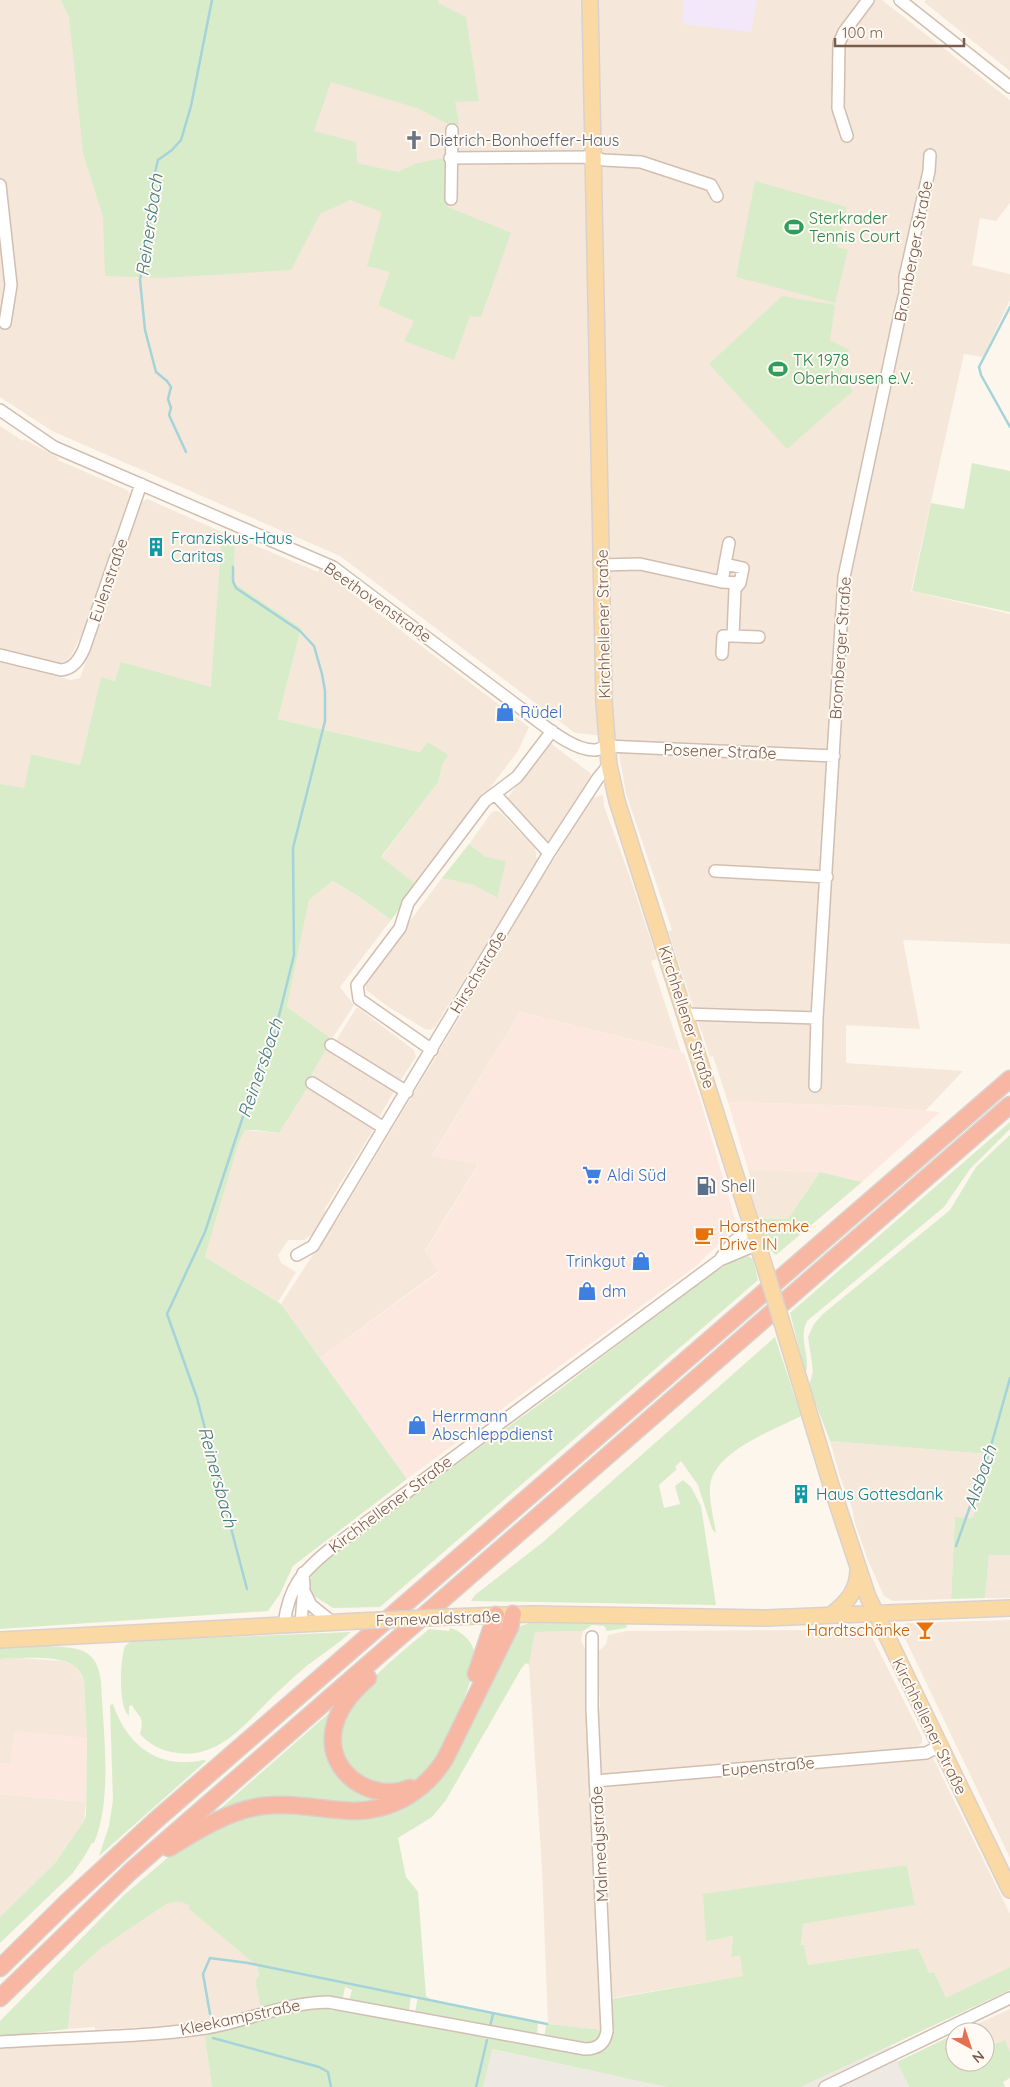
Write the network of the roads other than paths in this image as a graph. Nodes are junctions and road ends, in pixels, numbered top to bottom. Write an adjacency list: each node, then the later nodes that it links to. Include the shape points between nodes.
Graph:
1 (590, 0): 8 (main road, Kirchhellener Straße)
2 (868, 0): 6 (street, via 839,44 838,108)
3 (900, 0): 4 (street)
4 (1010, 87)
5 (452, 130): 9 (street)
6 (847, 136)
7 (930, 155): 27 (street, Bromberger Straße, via 844,577)
8 (593, 157): 9 (street); 11 (street, via 641,162 711,185); 18 (main road, Kirchhellener Straße)
9 (450, 158): 12 (street)
10 (0, 185): 13 (street, via 11,285)
11 (717, 196)
12 (452, 199)
13 (5, 323)
14 (0, 410): 15 (street, Beethovenstraße, via 54,447)
15 (141, 484): 24 (street, Eulenstraße, via 78,661 67,670); 25 (street, Beethovenstraße, via 332,567)
16 (729, 543): 17 (street)
17 (725, 564): 19 (street); 20 (street, via 743,568)
18 (601, 565): 19 (street, via 640,564); 26 (main road, Kirchhellener Straße)
19 (722, 582): 20 (street)
20 (740, 583): 21 (street, via 735,589)
21 (733, 636): 22 (street); 23 (street, via 722,636)
22 (759, 637)
23 (722, 654)
24 (0, 656)
25 (552, 731): 26 (street, Beethovenstraße, via 587,748 595,750); 29 (street, via 517,777)
26 (606, 746): 27 (street, Posener Straße); 28 (main road, Kirchhellener Straße)
27 (834, 756): 32 (street, Bromberger Straße)
28 (609, 765): 30 (street, Hirschstraße); 33 (main road, Kirchhellener Straße, via 617,801)
29 (495, 794): 30 (street); 36 (street, via 485,802 408,904 400,928 357,986 359,999)
30 (549, 853): 36 (street, Hirschstraße)
31 (715, 871): 32 (street)
32 (827, 877): 34 (street, Bromberger Straße)
33 (686, 1014): 34 (street); 43 (main road, Kirchhellener Straße)
34 (817, 1018): 39 (street, Bromberger Straße)
35 (331, 1045): 40 (street)
36 (432, 1050): 40 (street, Hirschstraße)
37 (1010, 1079): 65 (highway, via 143,1832)
38 (312, 1083): 42 (street)
39 (815, 1086)
40 (406, 1092): 42 (street, Hirschstraße)
41 (1010, 1105): 55 (highway)
42 (384, 1128): 45 (street, Hirschstraße, via 313,1246)
43 (753, 1227): 44 (main road, Kirchhellener Straße); 46 (street, Kirchhellener Straße, via 733,1242)
44 (758, 1244): 46 (street, Kirchhellener Straße); 47 (main road, Kirchhellener Straße, bridge)
45 (297, 1255)
46 (720, 1260): 48 (street, Kirchhellener Straße, via 328,1550)
47 (858, 1570): 51 (main road, Kirchhellener Straße); 54 (main road, via 854,1593)
48 (303, 1573): 49 (street); 58 (street, Kirchhellener Straße, via 289,1596)
49 (304, 1592): 56 (street, via 311,1605); 57 (street)
50 (1010, 1608): 51 (main road, Fernewaldstraße)
51 (876, 1613): 54 (main road, Fernewaldstraße); 61 (main road, Kirchhellener Straße)
52 (513, 1614): 53 (main road, Fernewaldstraße); 54 (main road, Fernewaldstraße, via 723,1618); 63 (highway, via 510,1627 448,1754 434,1775 413,1793 394,1803 366,1810 287,1805 248,1809 202,1829)
53 (496, 1615): 55 (highway, via 465,1703 436,1764 409,1789 388,1793 368,1789 349,1776 336,1757 335,1723 357,1688 416,1635); 56 (main road, Fernewaldstraße, bridge)
54 (831, 1615)
55 (420, 1619): 63 (highway)
56 (332, 1622): 57 (main road, Fernewaldstraße)
57 (301, 1623): 58 (main road, Fernewaldstraße)
58 (284, 1624): 60 (main road, Fernewaldstraße)
59 (592, 1637): 62 (street, Malmedystraße)
60 (0, 1640)
61 (940, 1746): 62 (street, Eupenstraße, via 926,1753); 64 (main road, Kirchhellener Straße)
62 (595, 1781): 69 (street, Malmedystraße, via 607,2031 603,2042)
63 (131, 1871): 66 (highway)
64 (1010, 1890)
65 (0, 1968)
66 (0, 1998)
67 (1010, 1998): 70 (street)
68 (0, 2042): 69 (street, Kleekampstraße, via 184,2030 227,2023 289,2006 328,2002 567,2046)
69 (596, 2048)
70 (825, 2087)

